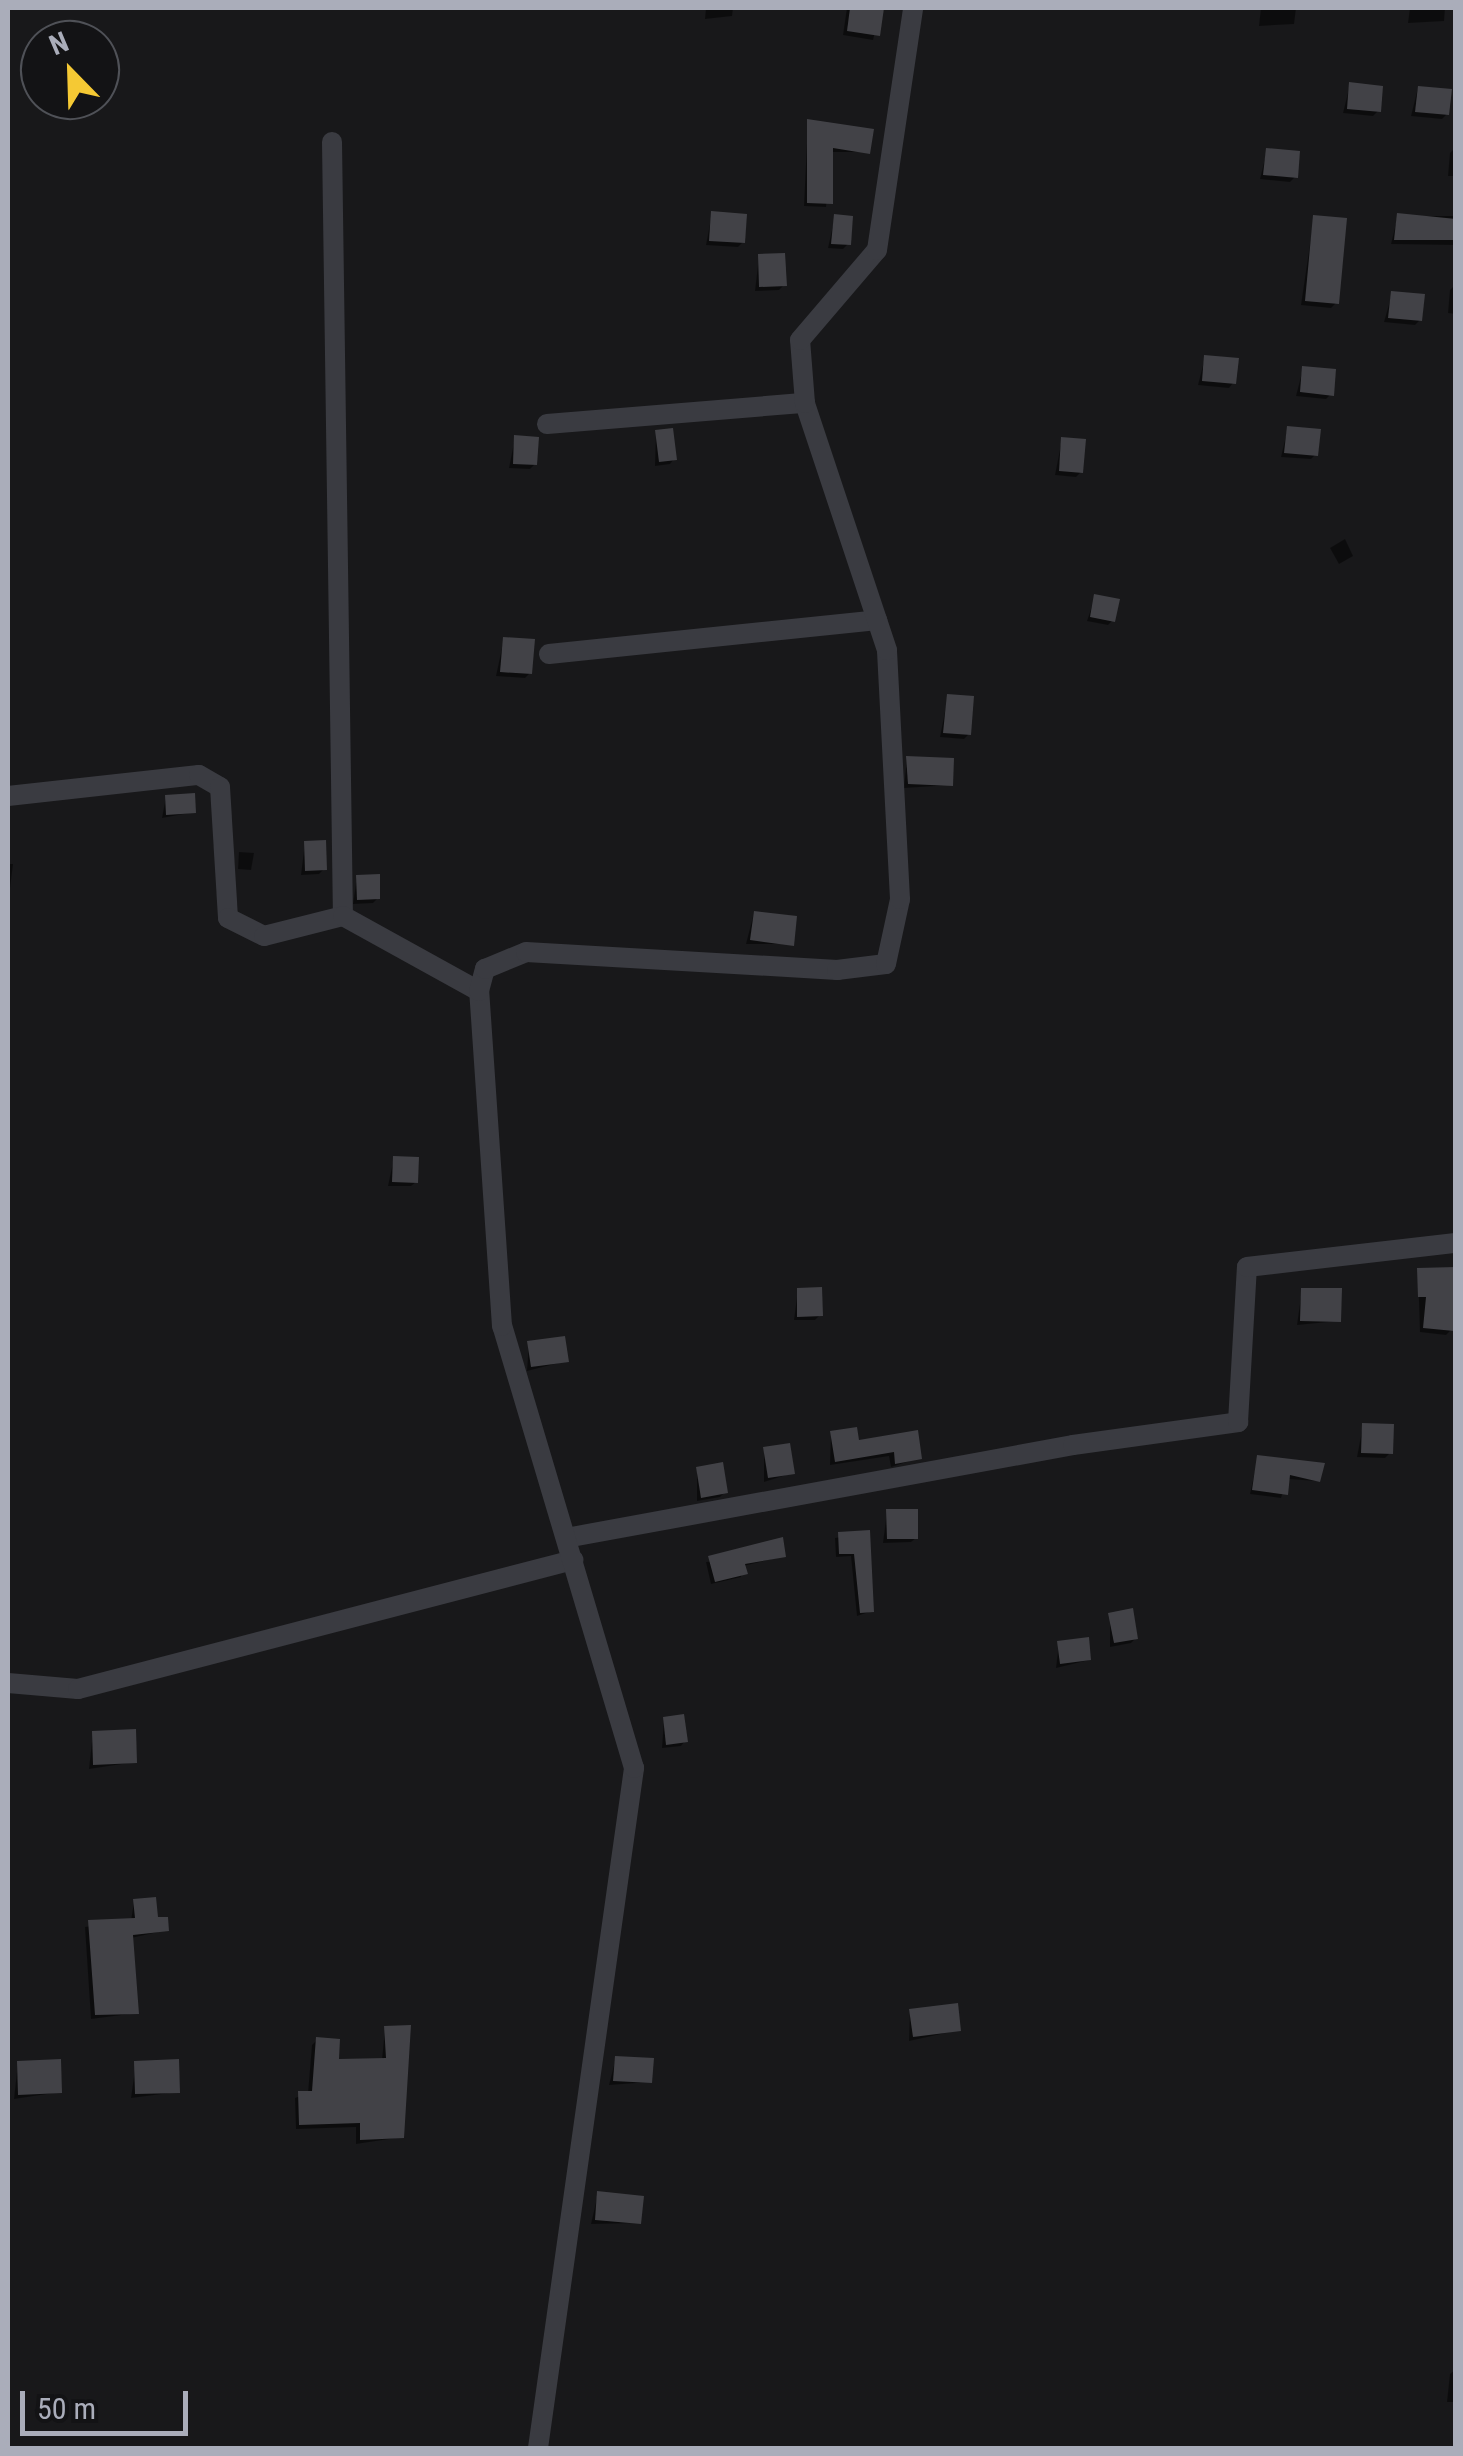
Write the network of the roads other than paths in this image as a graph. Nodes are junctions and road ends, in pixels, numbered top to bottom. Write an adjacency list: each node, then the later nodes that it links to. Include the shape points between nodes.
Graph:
1 (913, 8): 3 (street, via 876,250 800,340)
2 (332, 142): 8 (street)
3 (805, 403): 4 (street); 5 (street)
4 (547, 424)
5 (877, 620): 6 (street); 9 (street, via 887,650 900,899 886,964 837,970 526,952 485,970)
6 (549, 654)
7 (8, 796): 8 (street, via 199,775 220,787 228,918 264,936)
8 (343, 916): 9 (street)
9 (479, 991): 11 (street, via 502,1326)
10 (1456, 1244): 11 (street, via 1247,1267 1238,1422 1073,1445)
11 (566, 1538): 12 (street)
12 (573, 1560): 13 (street, via 78,1688); 14 (street, via 634,1768)
13 (8, 1683)
14 (538, 2448)

